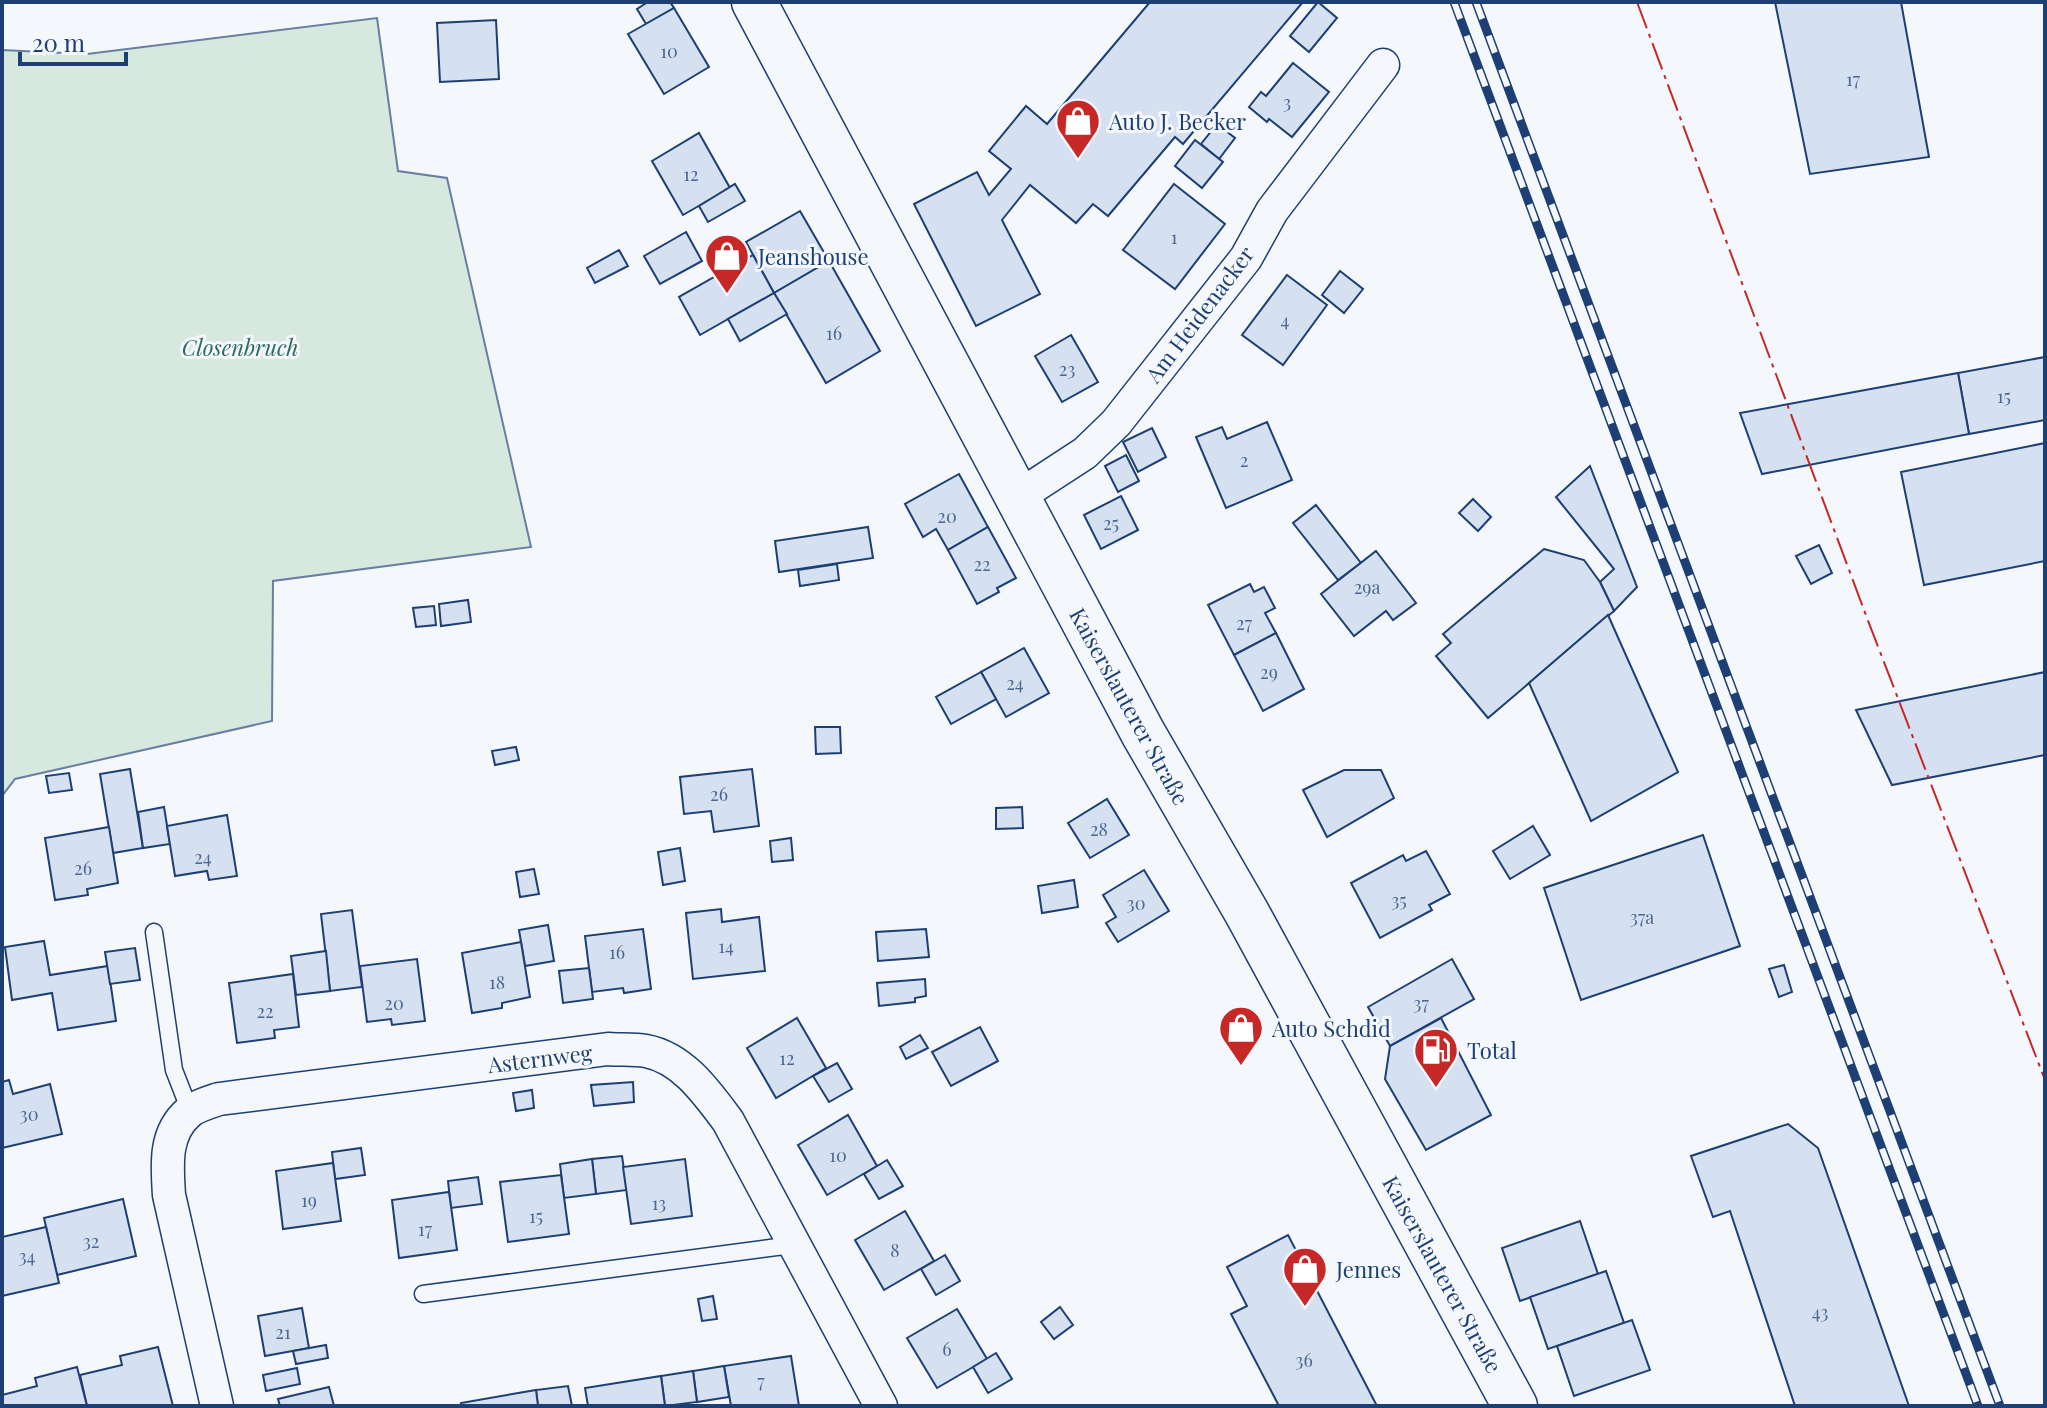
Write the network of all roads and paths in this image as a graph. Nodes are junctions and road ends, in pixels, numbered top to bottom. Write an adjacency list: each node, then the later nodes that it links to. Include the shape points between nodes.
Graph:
1 (754, 2): 3 (main road, Kaiserslauterer Straße)
2 (1383, 65): 3 (street, Am Heidenacker, via 1272,211 1246,258 1116,423 1085,453)
3 (1016, 498): 10 (main road, Kaiserslauterer Straße)
4 (154, 932): 5 (lane, via 174,1070)
5 (190, 1111): 6 (street, Asternweg, via 219,1099 608,1049 648,1052 702,1085 728,1121); 8 (street, via 169,1141 169,1195)
6 (792, 1245): 7 (lane); 9 (street, Asternweg)
7 (423, 1294)
8 (217, 1406)
9 (881, 1406)
10 (1515, 1406)

